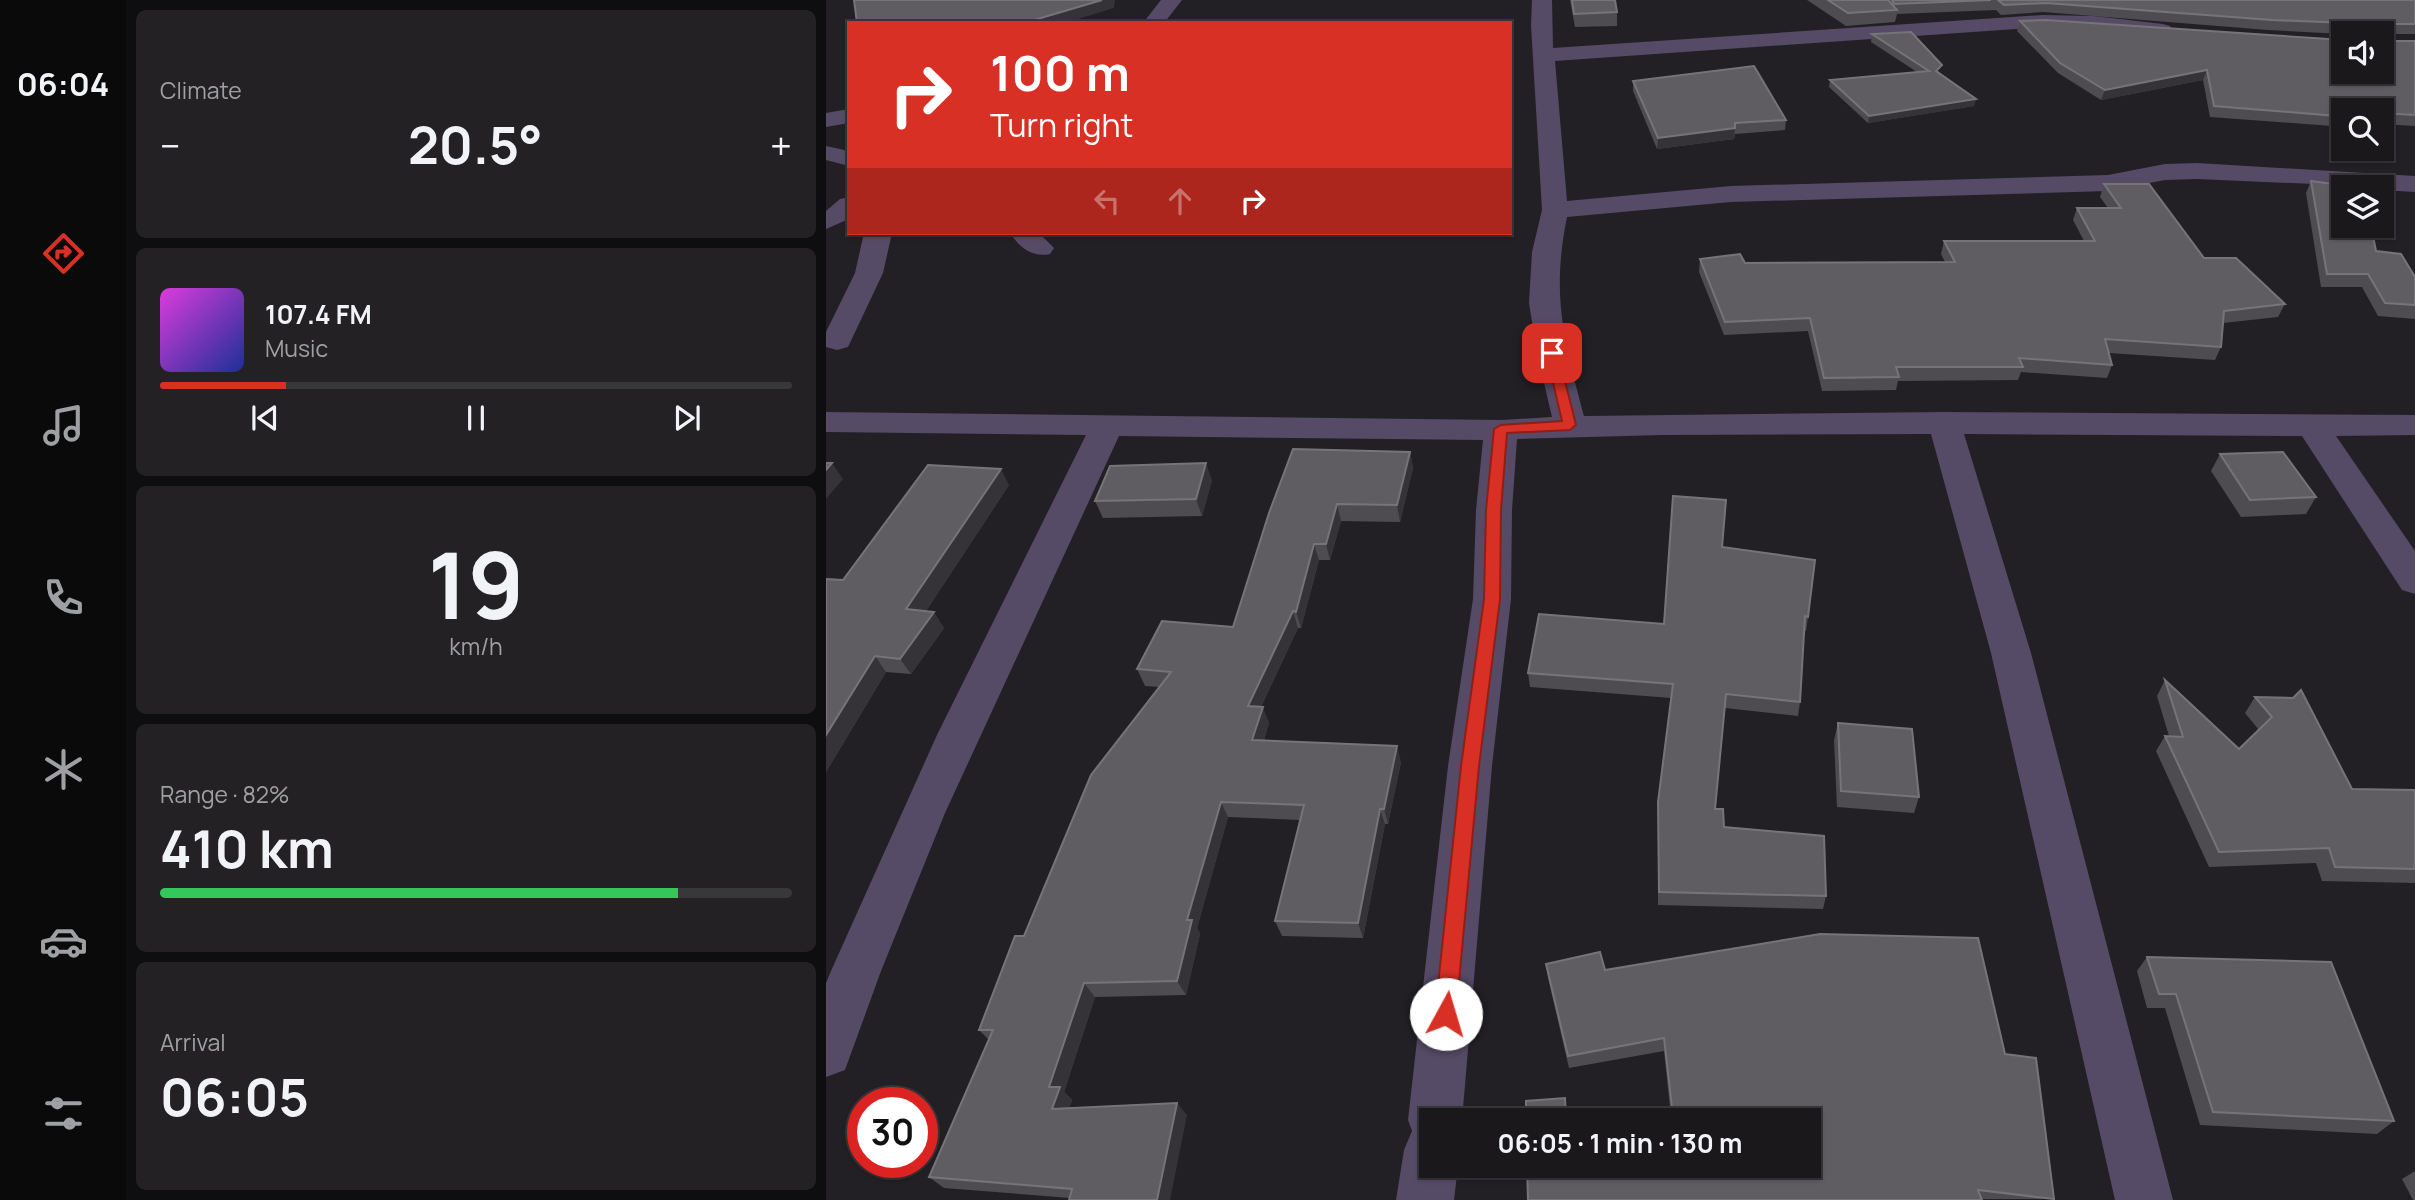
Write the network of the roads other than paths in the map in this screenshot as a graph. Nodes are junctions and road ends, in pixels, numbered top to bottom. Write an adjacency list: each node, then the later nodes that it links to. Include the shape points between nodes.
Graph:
1 (1172, 0): 3 (street)
2 (1535, 17): 5 (street)
3 (1155, 21)
4 (2177, 32): 5 (street, via 2043,21)
5 (1544, 55): 12 (street)
6 (847, 116): 7 (street)
7 (826, 120)
8 (826, 153): 9 (street)
9 (847, 158)
10 (2415, 184): 12 (street, via 2197,171 2108,183 1731,194)
11 (847, 206): 13 (street)
12 (1555, 210): 19 (street, via 1546,252 1544,303)
13 (826, 221)
14 (878, 235): 15 (street, via 869,273)
15 (837, 341)
16 (826, 422): 18 (street)
17 (1944, 422): 19 (street); 21 (street); 28 (street, via 2011,653)
18 (1108, 425): 22 (street); 24 (street, via 942,767)
19 (1570, 425): 22 (street)
20 (2415, 425): 21 (street)
21 (2312, 426): 23 (street)
22 (1501, 429): 25 (street, via 1492,599 1470,766)
23 (2415, 580)
24 (826, 1051)
25 (1436, 1108)
26 (1428, 1178): 27 (street)
27 (1425, 1200)
28 (2144, 1200)

